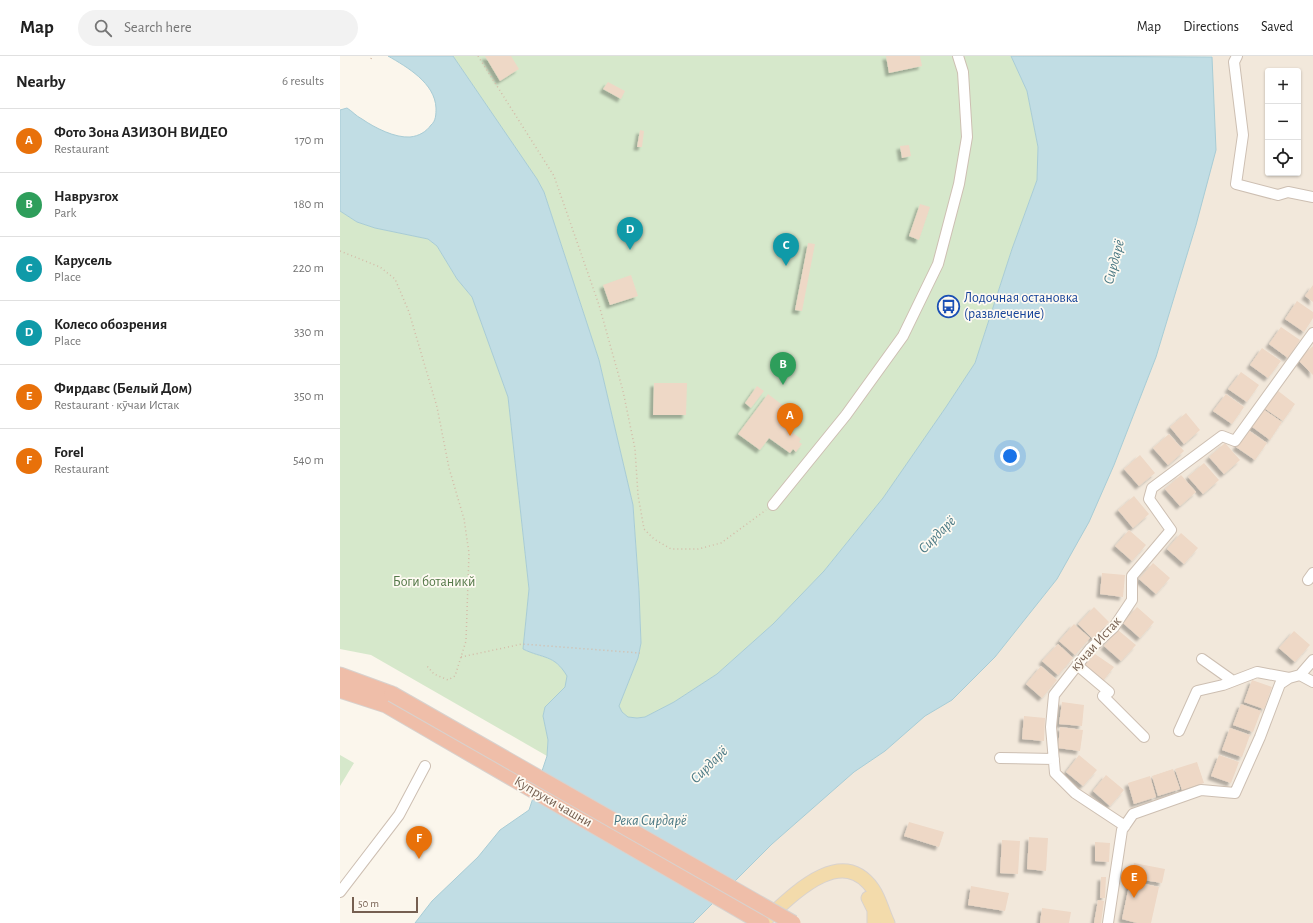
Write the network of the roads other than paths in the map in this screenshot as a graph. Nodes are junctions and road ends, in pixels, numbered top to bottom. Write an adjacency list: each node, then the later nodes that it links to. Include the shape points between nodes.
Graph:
1 (958, 56): 5 (street, via 963,72 967,137 960,184 938,264 903,336 846,415)
2 (1237, 56): 3 (street, via 1234,62 1243,135 1236,184 1278,195 1288,192)
3 (1313, 197)
4 (1313, 333): 8 (street, кӯчаи Истак, via 1235,441 1222,436 1152,488 1149,499 1171,530 1132,576 1132,600 1114,627 1090,648)
5 (773, 505)
6 (1202, 659): 12 (street)
7 (1313, 660): 10 (street)
8 (1077, 665): 17 (street, via 1109,692 1103,696); 19 (street, кӯчаи Истак, via 1054,694 1051,726)
9 (340, 675): 15 (highway)
10 (1300, 675): 11 (street); 13 (street)
11 (1289, 678): 12 (street, via 1257,672); 21 (street, via 1280,684 1235,793 1201,790 1133,814)
12 (1233, 681): 16 (street, via 1197,691)
13 (1313, 682)
14 (340, 690): 15 (highway)
15 (389, 700): 23 (highway, Купруки чашни); 25 (highway, bridge)
16 (1179, 731)
17 (1144, 737)
18 (1000, 758): 19 (street)
19 (1054, 759): 21 (street, кӯчаи Истак, via 1055,773 1075,793)
20 (425, 766): 22 (street, via 399,815)
21 (1125, 826): 28 (street, via 1122,830)
22 (340, 892)
23 (762, 923): 27 (main road, via 797,891 821,875 836,871 864,878 874,890)
24 (771, 923): 26 (main road, via 802,894 824,881 836,878 851,879 862,888 874,910)
25 (793, 923)
26 (874, 923)
27 (888, 923)
28 (1108, 923)

